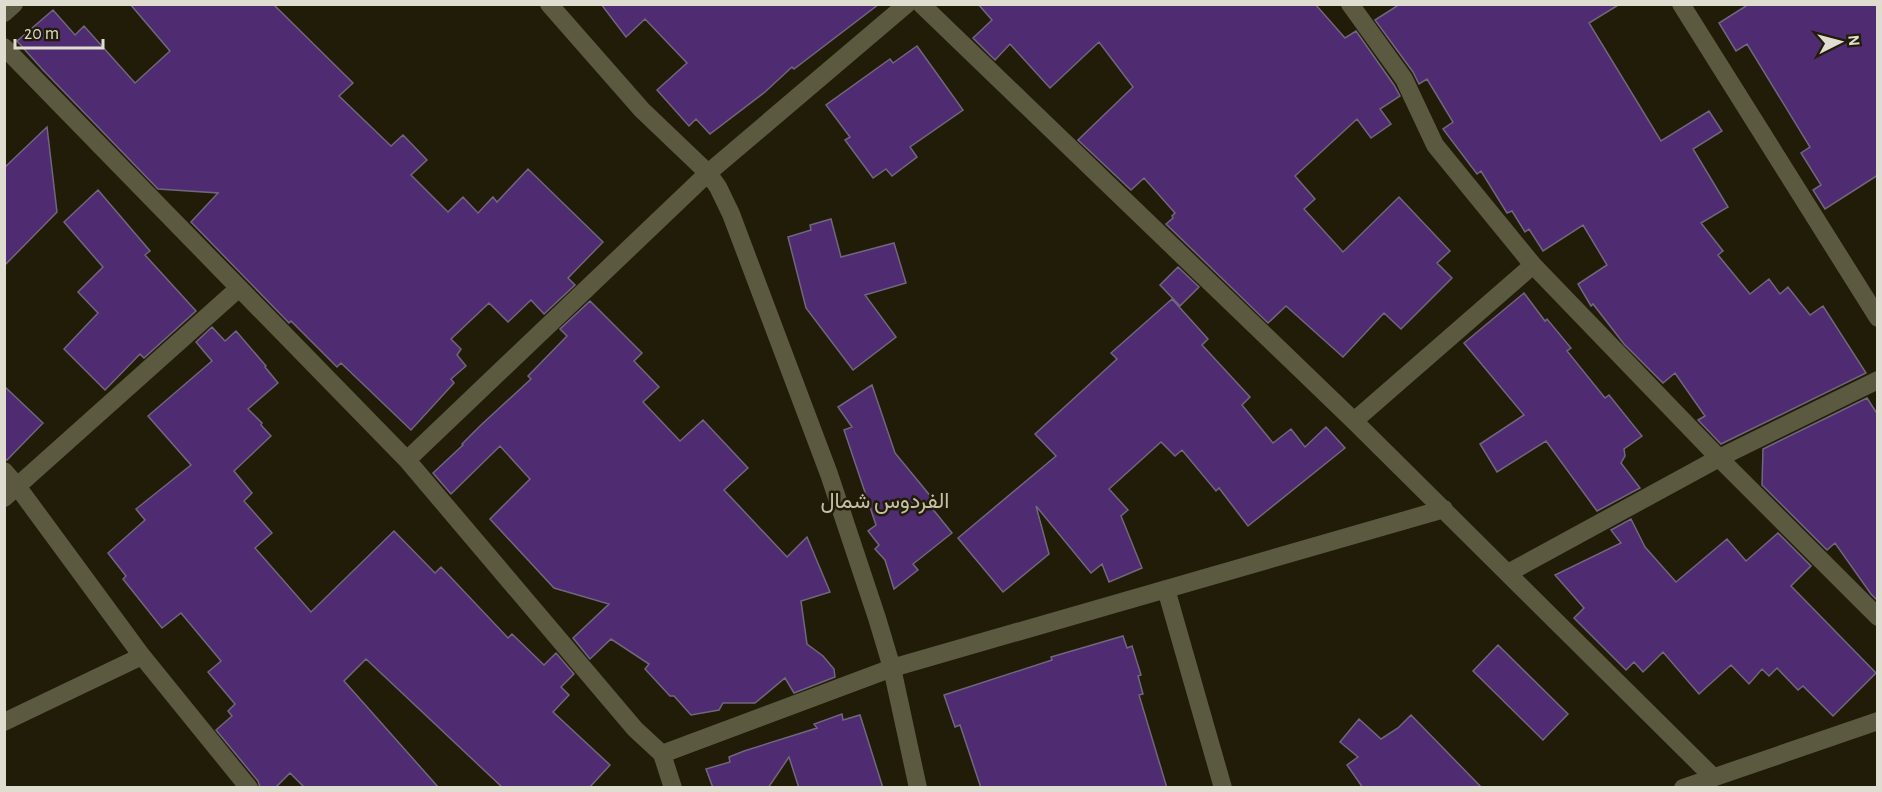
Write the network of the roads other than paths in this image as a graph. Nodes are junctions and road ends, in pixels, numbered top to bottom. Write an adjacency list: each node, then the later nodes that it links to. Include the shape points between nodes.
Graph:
1 (14, 4): 7 (street)
2 (549, 4): 9 (street, via 642,110)
3 (907, 4): 9 (street)
4 (921, 4): 14 (street)
5 (1350, 4): 10 (street, via 1404,79 1435,145)
6 (1681, 4): 12 (street)
7 (4, 13)
8 (4, 48): 11 (street)
9 (708, 173): 16 (street); 24 (street, via 731,214 829,474)
10 (1533, 265): 14 (street); 15 (street)
11 (239, 288): 16 (street); 18 (street)
12 (1878, 318)
13 (1878, 380): 15 (street)
14 (1354, 421): 19 (street)
15 (1719, 458): 20 (street); 22 (street)
16 (407, 460): 27 (street, via 635,729)
17 (4, 471): 18 (street)
18 (11, 492): 23 (street)
19 (1444, 509): 20 (street); 21 (street)
20 (1508, 573): 28 (street)
21 (1166, 589): 24 (street); 32 (street)
22 (1878, 617)
23 (142, 656): 26 (street); 29 (street)
24 (892, 668): 27 (street); 31 (street)
25 (1878, 721): 28 (street)
26 (4, 722)
27 (662, 754): 30 (street)
28 (1713, 777): 33 (street)
29 (249, 788)
30 (673, 788)
31 (918, 788)
32 (1223, 788)
33 (1683, 788)

